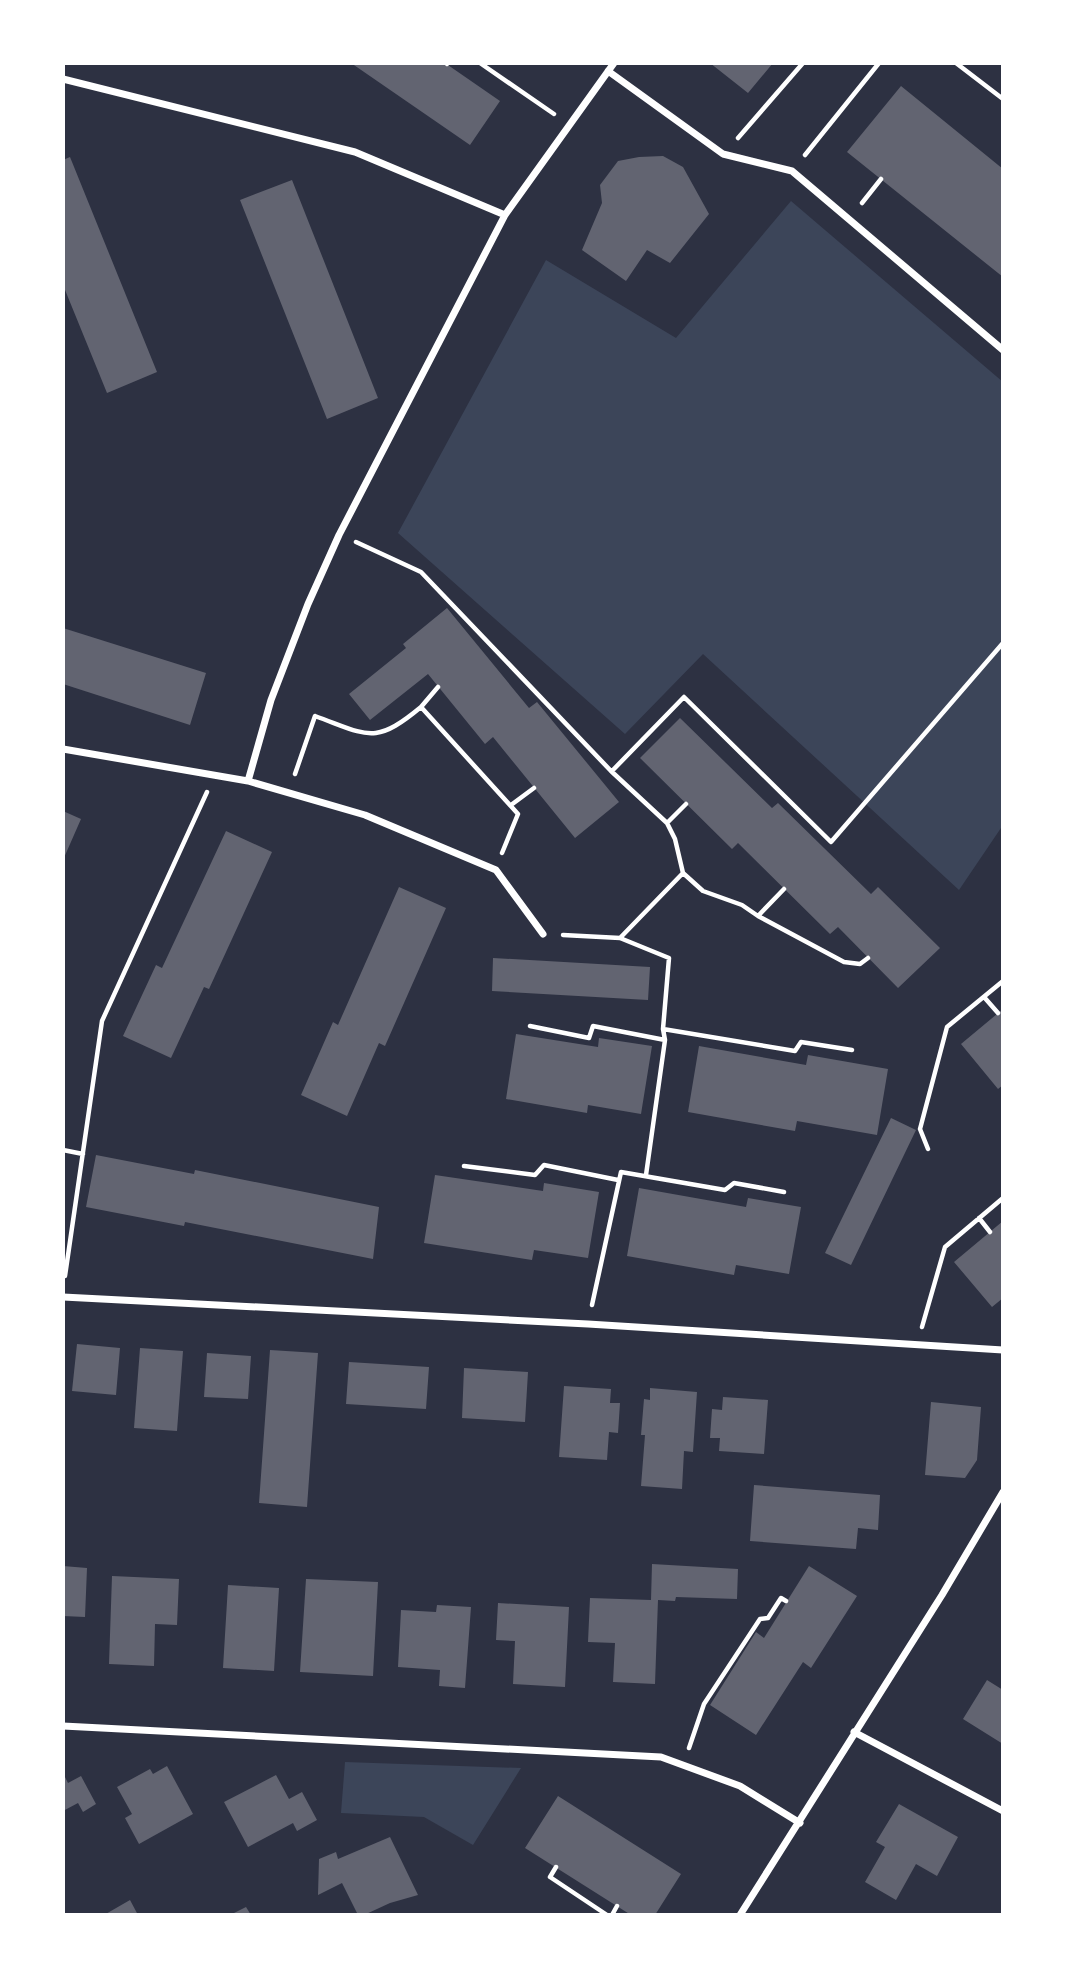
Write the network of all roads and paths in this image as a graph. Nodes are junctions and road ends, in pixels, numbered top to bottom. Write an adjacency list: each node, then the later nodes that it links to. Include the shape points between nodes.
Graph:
1 (480, 63): 9 (path)
2 (614, 63): 6 (street)
3 (803, 63): 10 (path)
4 (880, 63): 11 (path)
5 (956, 63): 8 (path)
6 (608, 71): 9 (street); 10 (street)
7 (63, 79): 13 (street, via 355,152)
8 (1003, 99)
9 (569, 125): 13 (street)
10 (723, 154): 11 (street)
11 (792, 171): 14 (street)
12 (881, 179): 14 (path)
13 (505, 215): 16 (street)
14 (848, 219): 15 (street)
15 (1003, 350)
16 (339, 535): 21 (path, via 421,572); 23 (street, via 271,701)
17 (1003, 643): 21 (path, via 831,842 684,697)
18 (438, 687): 19 (path)
19 (421, 707): 25 (path, via 396,727 370,736 315,716); 27 (path)
20 (63, 749): 22 (street)
21 (611, 771): 28 (path)
22 (215, 776): 23 (street); 45 (path, via 102,1021)
23 (248, 781): 25 (street)
24 (534, 788): 27 (path)
25 (288, 793): 29 (street, via 365,815)
26 (686, 804): 28 (path)
27 (511, 805): 29 (path, via 518,814)
28 (667, 823): 30 (path)
29 (496, 870): 33 (street)
30 (683, 873): 32 (path, via 703,891); 34 (path)
31 (784, 889): 32 (path)
32 (758, 916): 35 (path, via 844,962 860,964)
33 (543, 934): 34 (path)
34 (620, 938): 40 (path, via 669,958)
35 (868, 958)
36 (1003, 981): 37 (path)
37 (984, 997): 38 (path); 43 (path, via 947,1027 920,1129)
38 (998, 1013)
39 (530, 1026): 41 (path, via 589,1038 593,1026)
40 (663, 1029): 41 (path); 42 (path, via 794,1051 801,1042)
41 (665, 1040): 47 (path)
42 (852, 1050)
43 (928, 1149)
44 (63, 1150): 45 (path)
45 (83, 1154): 53 (path)
46 (464, 1166): 48 (path, via 535,1175 544,1165)
47 (646, 1175): 48 (path, via 621,1172); 49 (path, via 725,1190 734,1184)
48 (618, 1180): 55 (path)
49 (784, 1192)
50 (1003, 1198): 51 (path)
51 (979, 1218): 52 (path); 56 (path, via 945,1247)
52 (990, 1232)
53 (63, 1289)
54 (63, 1297): 55 (street)
55 (588, 1324): 56 (street)
56 (917, 1344): 57 (street)
57 (1003, 1350)
58 (1003, 1492): 61 (street)
59 (786, 1601): 62 (path, via 781,1598 768,1618 760,1619 704,1704)
60 (63, 1726): 62 (street, via 661,1757)
61 (854, 1732): 63 (street); 64 (street)
62 (683, 1765): 64 (street, via 740,1786)
63 (1003, 1811)
64 (800, 1823): 68 (street)
65 (556, 1867): 67 (path, via 550,1877)
66 (617, 1906): 67 (path)
67 (609, 1915)
68 (740, 1915)

